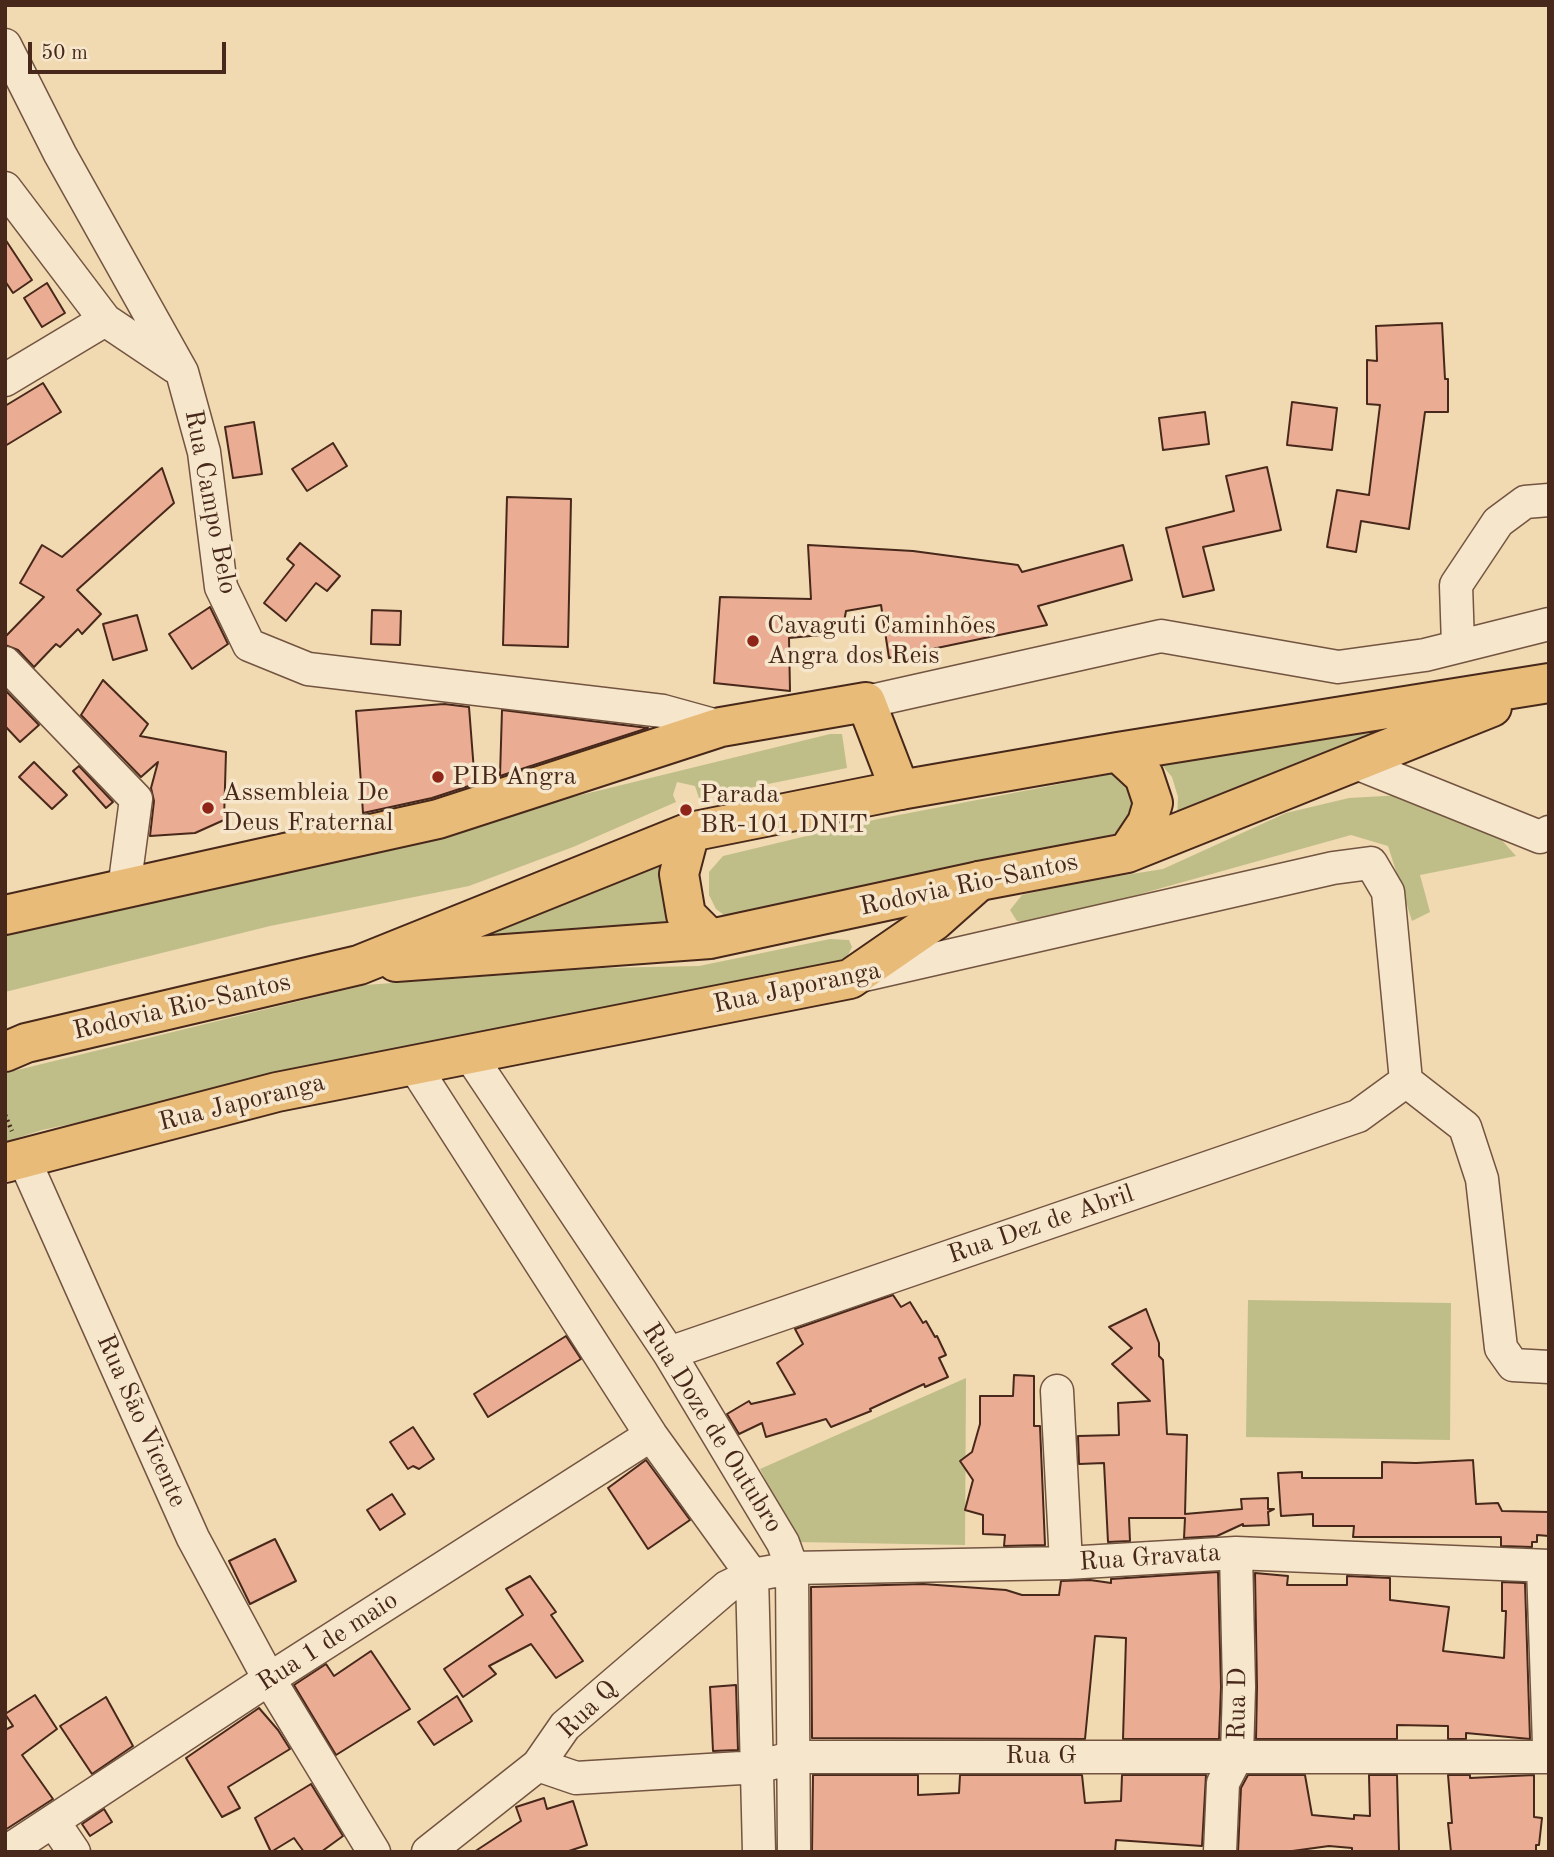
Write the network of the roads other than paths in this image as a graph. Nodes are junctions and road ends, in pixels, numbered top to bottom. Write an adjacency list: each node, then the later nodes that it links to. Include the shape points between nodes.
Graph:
1 (5, 45): 4 (street, Rua Campo Belo, via 60,154)
2 (5, 188): 3 (street)
3 (106, 320): 4 (street); 5 (street)
4 (182, 372): 12 (street, Rua Campo Belo, via 204,452 221,587 249,645 309,669 663,711)
5 (5, 380)
6 (1549, 500): 8 (street, via 1525,502 1498,522 1456,585)
7 (1549, 624): 8 (street)
8 (1458, 645): 11 (street, via 1425,655 1338,667 1161,636)
9 (5, 663): 20 (street, via 136,799)
10 (1549, 683): 13 (main road, Rodovia Rio-Santos); 14 (main road, Rodovia Rio-Santos)
11 (866, 702): 12 (main road); 15 (main road)
12 (720, 727): 20 (main road, via 438,819)
13 (1118, 752): 15 (main road, Rodovia Rio-Santos); 18 (main road, via 1144,776 1153,803 1147,823)
14 (1356, 763): 17 (street); 18 (main road, Rodovia Rio-Santos)
15 (900, 790): 16 (main road, Rodovia Rio-Santos)
16 (690, 832): 22 (main road, via 679,874 686,915); 23 (main road, Rodovia Rio-Santos)
17 (1546, 842)
18 (1127, 853): 19 (main road, Rodovia Rio-Santos)
19 (979, 881): 22 (main road, Rodovia Rio-Santos); 24 (main road, via 934,921)
20 (124, 889): 21 (main road)
21 (5, 915)
22 (710, 939): 23 (main road, Rodovia Rio-Santos)
23 (359, 965): 25 (main road, Rodovia Rio-Santos)
24 (850, 978): 26 (main road, Rua Japoranga); 28 (street, Rua Japoranga, via 1371,863 1388,892)
25 (5, 1052)
26 (469, 1054): 27 (main road, Rua Japoranga); 30 (street, Rua Doze de Outubro)
27 (413, 1065): 29 (main road, Rua Japoranga, via 277,1092); 33 (street, Rua Doze de Outubro)
28 (1406, 1081): 30 (street, Rua Dez de Abril, via 1358,1116); 31 (street, via 1465,1127 1482,1178 1500,1348 1513,1365)
29 (14, 1160): 41 (street, Rua São Vicente, via 193,1538)
30 (669, 1353): 34 (street, Rua Doze de Outubro)
31 (1549, 1367)
32 (1058, 1391): 37 (street)
33 (651, 1436): 35 (street, Rua Doze de Outubro); 41 (street, Rua 1 de maio)
34 (745, 1479): 35 (street); 39 (street, Rua Doze de Outubro, via 783,1543)
35 (703, 1507): 40 (street, Rua Doze de Outubro)
36 (1236, 1553): 37 (street, Rua Gravata); 38 (street, Rua Gravata); 43 (street, Rua D)
37 (1066, 1563): 39 (street, Rua Gravata)
38 (1546, 1566): 42 (street)
39 (792, 1568): 40 (street, Rua Gravata); 44 (street, Rua Doze de Outubro)
40 (752, 1575): 46 (street, Rua Q, via 727,1587 565,1726); 47 (street, Rua Doze de Outubro)
41 (270, 1679): 48 (street, Rua 1 de maio); 51 (street, Rua São Vicente)
42 (1549, 1745)
43 (1237, 1756): 44 (street, Rua G); 45 (street, Rua G); 55 (street, Rua D, via 1223,1783)
44 (794, 1757): 47 (street, Rua G); 54 (street, Rua Doze de Outubro)
45 (1549, 1757)
46 (538, 1765): 47 (street, Rua G, via 576,1778); 52 (street, Rua Q)
47 (758, 1768): 53 (street, Rua Doze de Outubro)
48 (54, 1821): 49 (street, Rua 1 de maio); 50 (street)
49 (6, 1852)
50 (75, 1852)
51 (374, 1852)
52 (428, 1852)
53 (760, 1852)
54 (794, 1852)
55 (1220, 1852)

